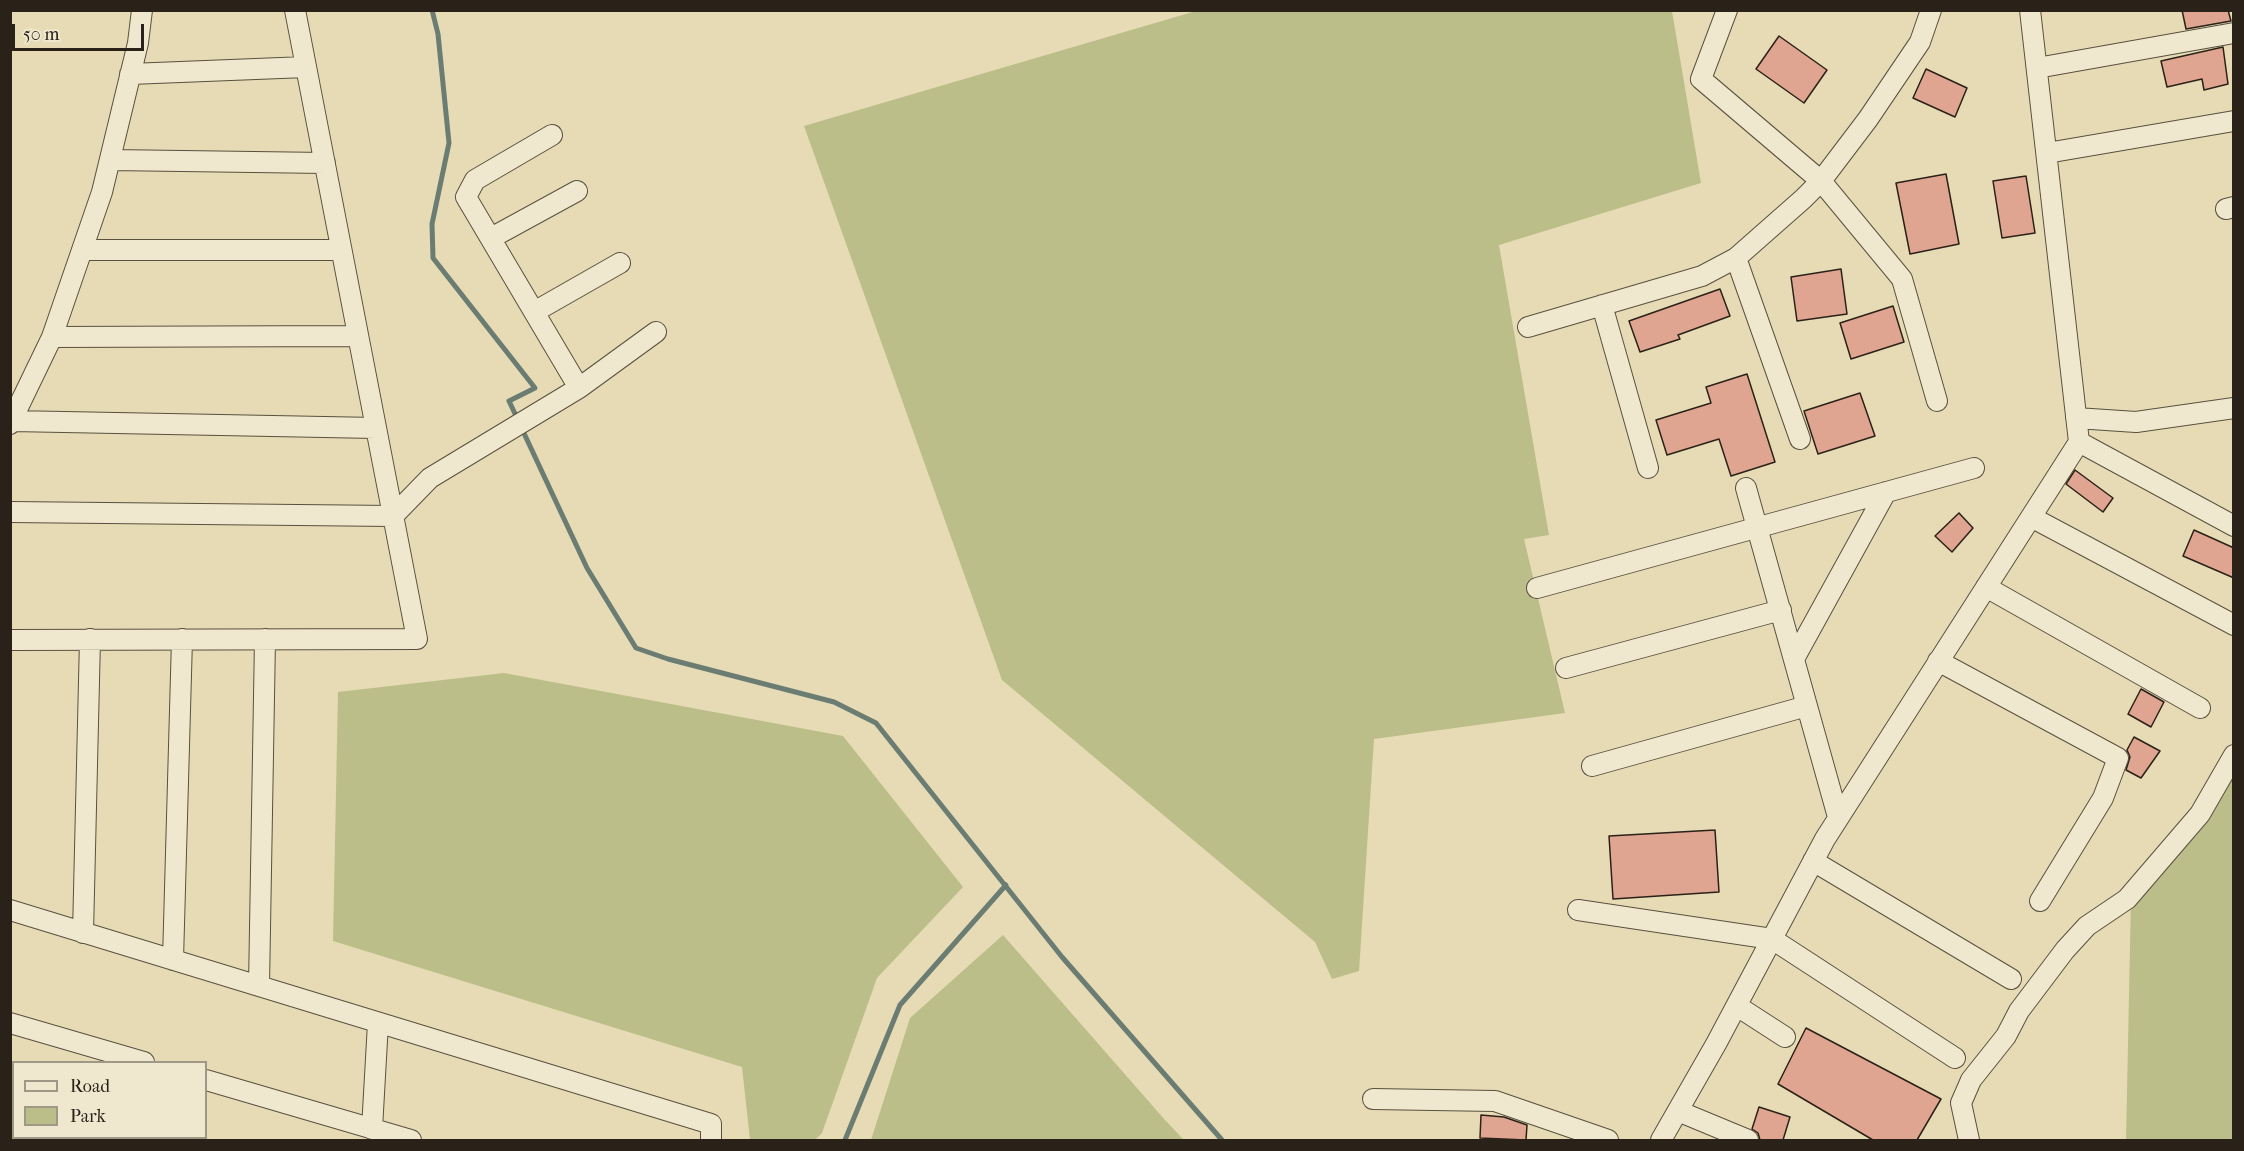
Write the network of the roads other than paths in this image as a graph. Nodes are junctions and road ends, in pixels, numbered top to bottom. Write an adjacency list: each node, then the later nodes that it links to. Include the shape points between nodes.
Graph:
1 (142, 10): 9 (street)
2 (295, 10): 7 (street)
3 (1727, 10): 15 (street, via 1701,79)
4 (1931, 10): 15 (street, via 1920,42)
5 (2030, 10): 8 (street)
6 (2234, 33): 8 (street)
7 (306, 67): 9 (street); 14 (street)
8 (2037, 68): 12 (street)
9 (130, 74): 13 (street)
10 (2234, 121): 12 (street)
11 (552, 135): 17 (street, via 475,180 466,197)
12 (2047, 153): 31 (street)
13 (110, 160): 14 (street); 18 (street)
14 (325, 163): 19 (street)
15 (1821, 181): 20 (street); 29 (street, via 1902,279)
16 (577, 190): 17 (street)
17 (491, 238): 23 (street)
18 (82, 250): 19 (street); 27 (street)
19 (341, 250): 26 (street)
20 (1736, 258): 22 (street, via 1702,276); 34 (street)
21 (620, 263): 23 (street)
22 (1602, 306): 24 (street); 36 (street)
23 (534, 312): 28 (street)
24 (1528, 327)
25 (656, 333): 28 (street)
26 (358, 336): 27 (street); 33 (street)
27 (52, 337): 32 (street)
28 (579, 388): 41 (street, via 430,478)
29 (1937, 401)
30 (2234, 408): 31 (street, via 2136,423)
31 (2076, 418): 35 (street)
32 (11, 422): 33 (street)
33 (376, 428): 41 (street)
34 (1800, 439)
35 (2079, 442): 42 (street); 43 (street)
36 (1648, 468)
37 (1974, 468): 39 (street)
38 (1746, 488): 44 (street)
39 (1886, 492): 44 (street); 53 (street)
40 (10, 512): 41 (street)
41 (393, 516): 51 (street, via 417,639)
42 (2031, 517): 45 (street); 48 (street)
43 (2234, 526)
44 (1758, 527): 46 (street); 47 (street)
45 (1986, 587): 54 (street); 57 (street)
46 (1537, 588)
47 (1781, 610): 53 (street); 55 (street)
48 (2234, 625)
49 (90, 639): 50 (street); 52 (street); 65 (street)
50 (182, 639): 51 (street); 67 (street)
51 (265, 639): 69 (street)
52 (10, 640)
53 (1794, 659): 56 (street)
54 (1938, 661): 60 (street); 62 (street, via 2118,758 2103,798)
55 (1566, 668)
56 (1807, 706): 59 (street); 60 (street)
57 (2200, 708)
58 (2234, 754): 85 (street, via 2200,814 2127,899 2087,926 2065,950 1971,1080 1961,1103)
59 (1593, 766)
60 (1838, 817): 61 (street)
61 (1813, 861): 66 (street); 68 (street)
62 (2040, 901)
63 (10, 910): 65 (street)
64 (1578, 910): 66 (street)
65 (83, 933): 67 (street)
66 (1772, 939): 70 (street); 74 (street)
67 (173, 960): 69 (street)
68 (2011, 979)
69 (259, 986): 72 (street)
70 (1737, 1006): 73 (street); 78 (street)
71 (10, 1023): 75 (street)
72 (378, 1023): 79 (street); 81 (street, via 711,1124)
73 (1785, 1037)
74 (1955, 1058)
75 (141, 1061)
76 (207, 1080): 79 (street)
77 (1373, 1099): 82 (street, via 1495,1101)
78 (1678, 1111): 83 (street); 84 (street)
79 (372, 1129): 80 (street)
80 (411, 1140)
81 (711, 1140)
82 (1608, 1140)
83 (1661, 1140)
84 (1748, 1140)
85 (1969, 1140)

